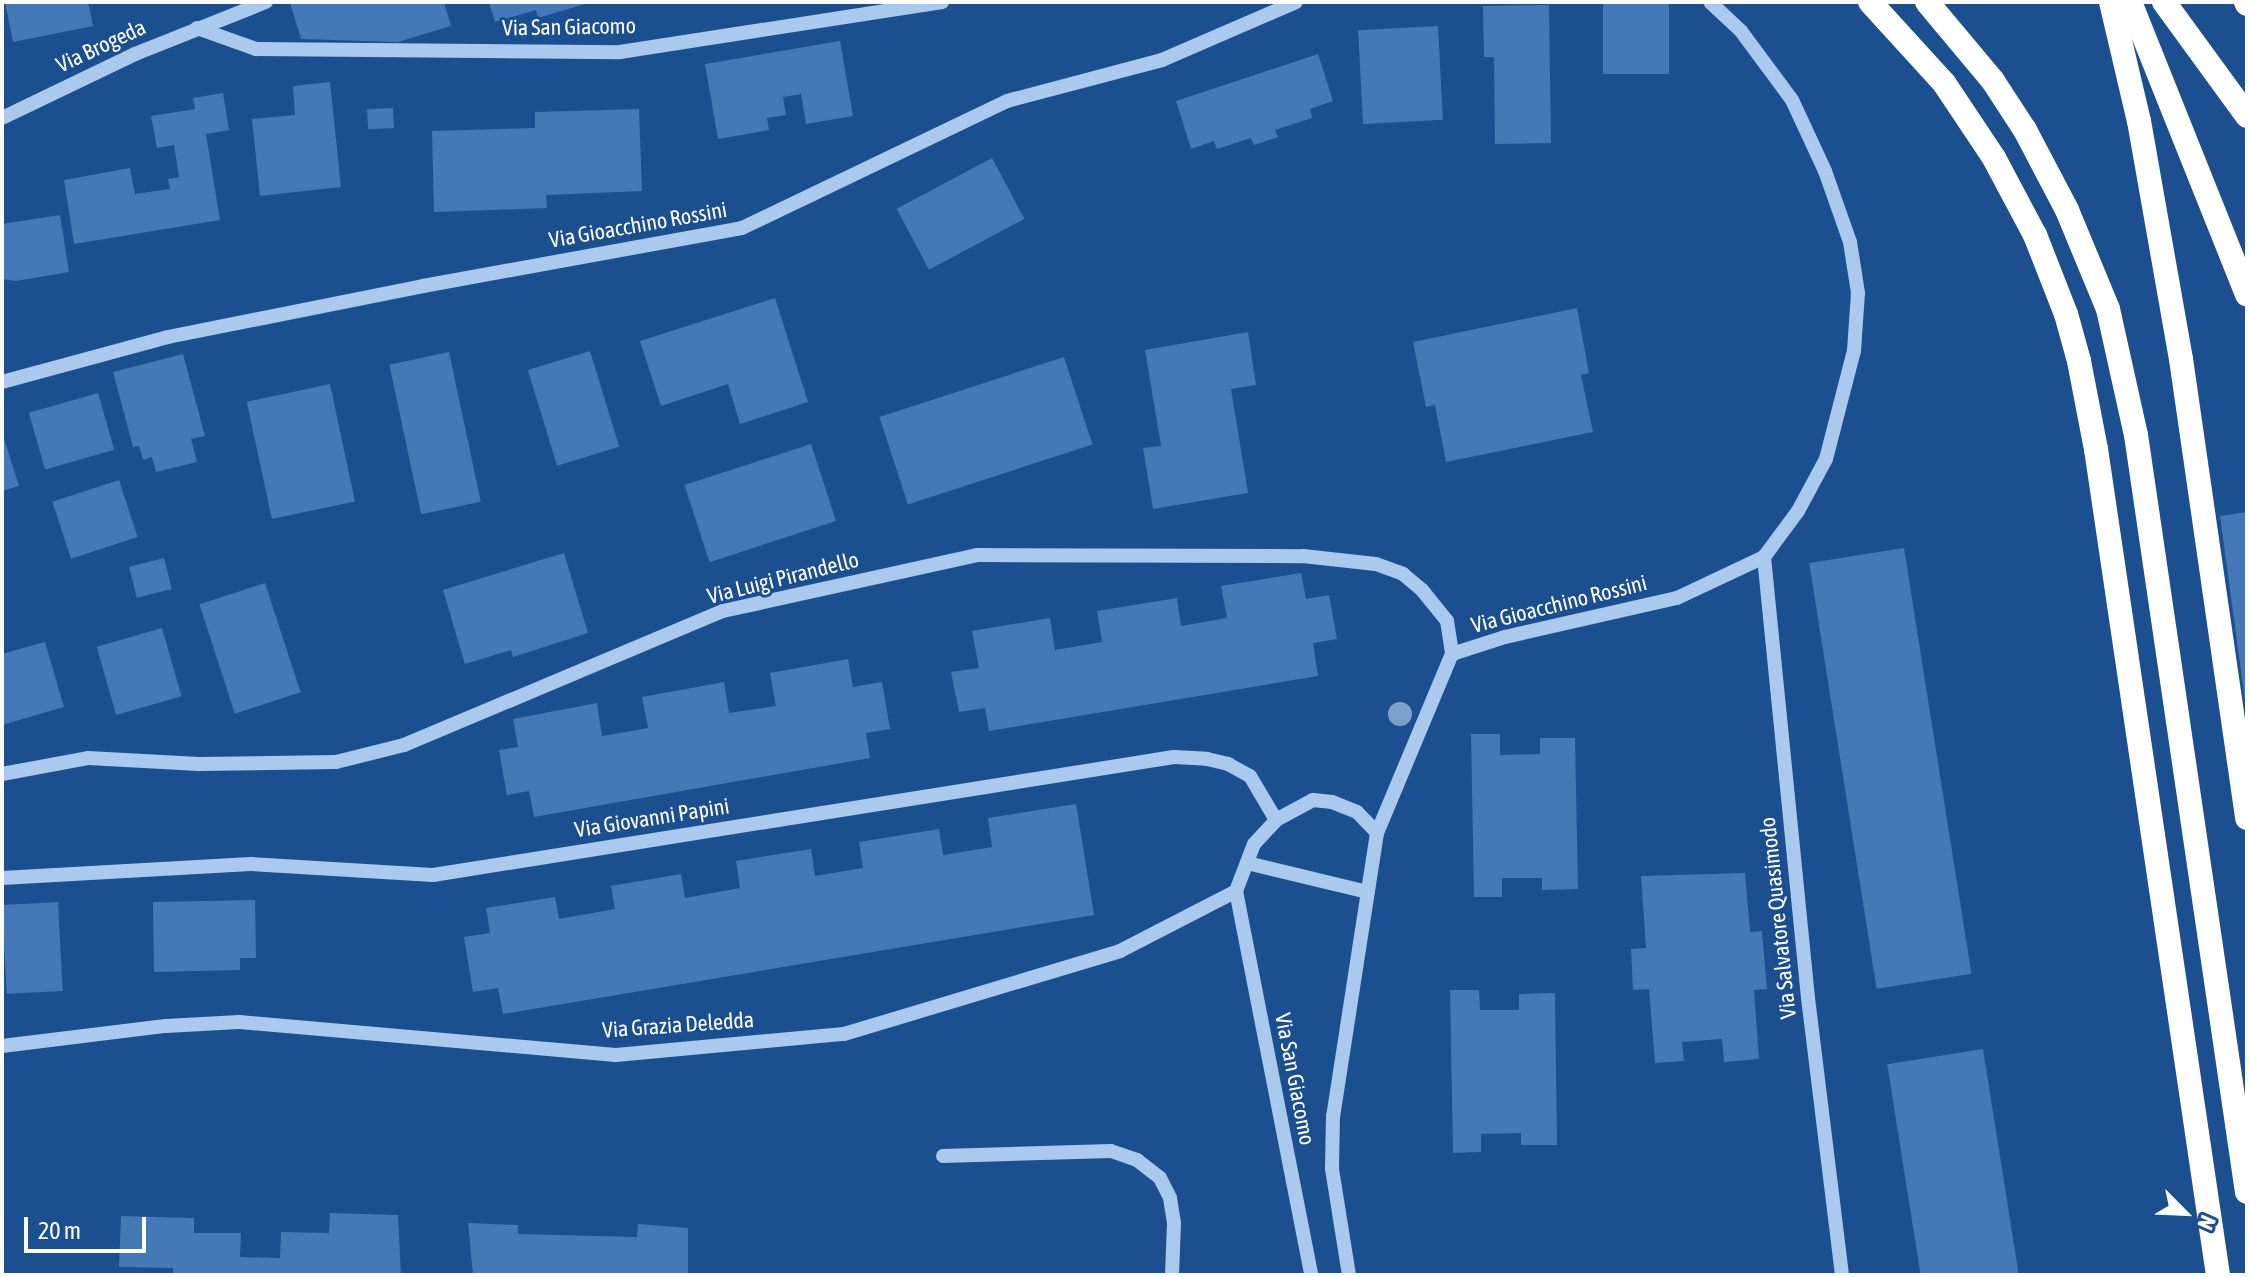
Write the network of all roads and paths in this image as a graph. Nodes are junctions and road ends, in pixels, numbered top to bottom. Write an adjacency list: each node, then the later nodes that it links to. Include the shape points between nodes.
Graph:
1 (266, 2): 9 (street, Via Brogeda)
2 (942, 2): 9 (street, Via San Giacomo, via 620,52 256,49)
3 (1296, 2): 13 (street, Via Gioacchino Rossini, via 1162,60 1007,101 742,228 168,337)
4 (1710, 2): 14 (street, via 1741,31 1792,100 1850,242 1858,293 1854,351 1826,459 1798,511)
5 (1870, 2): 31 (highway, via 1944,83 1994,158 2035,235 2076,350 2096,449)
6 (1927, 2): 26 (highway, via 1993,81 2025,130 2067,210 2108,309 2136,435)
7 (2164, 2): 10 (highway)
8 (2123, 12): 12 (highway); 17 (highway, via 2181,359)
9 (197, 28): 11 (street, Via Brogeda)
10 (2247, 116)
11 (2, 118)
12 (2247, 294)
13 (2, 382)
14 (1764, 557): 15 (street, Via Gioacchino Rossini, via 1677,598); 30 (street, Via Salvatore Quasimodo)
15 (1452, 654): 16 (street, Via Luigi Pirandello, via 1447,621 1422,590 1403,574 1376,564 1303,556 977,555 723,611 404,745 336,762 199,764 88,758); 19 (street, Via Gioacchino Rossini)
16 (2, 774)
17 (2247, 818)
18 (1276, 820): 19 (street, via 1313,800 1332,802 1357,812); 20 (street, via 1254,844); 21 (street, Via Giovanni Papini, via 1250,776 1218,761 1174,757 433,875 251,864)
19 (1377, 833): 23 (street, Via Gioacchino Rossini)
20 (1247, 863): 22 (street); 23 (street)
21 (2, 878)
22 (1236, 891): 24 (street, Via Grazia Deledda, via 1120,951 844,1034 616,1055 239,1022); 28 (street, Via San Giacomo)
23 (1368, 892): 29 (street, Via San Giacomo, via 1333,1116 1332,1169)
24 (2, 1046)
25 (943, 1156): 27 (street, via 1111,1151 1137,1160 1160,1178 1170,1198)
26 (2247, 1192)
27 (1172, 1275)
28 (1311, 1275)
29 (1349, 1275)
30 (1842, 1275)
31 (2218, 1275)

